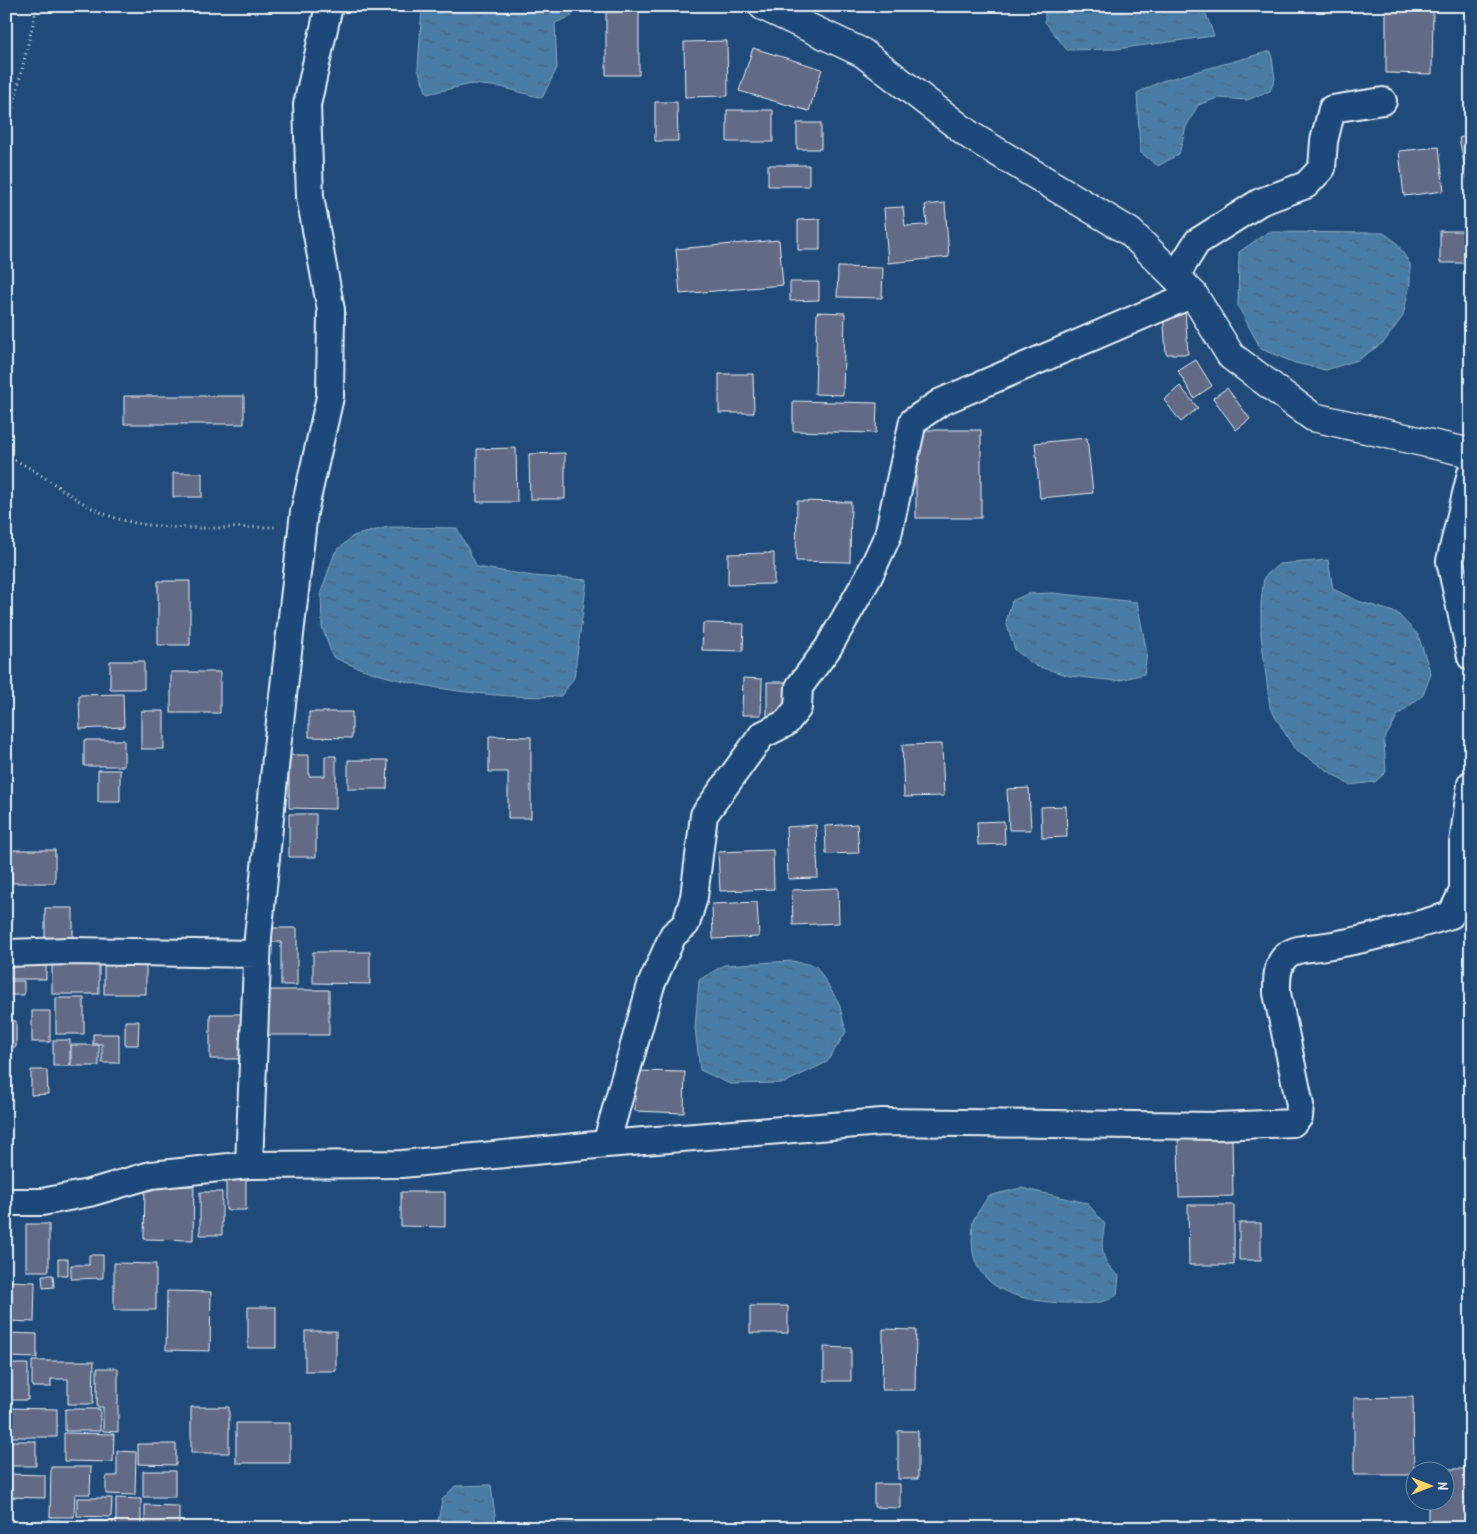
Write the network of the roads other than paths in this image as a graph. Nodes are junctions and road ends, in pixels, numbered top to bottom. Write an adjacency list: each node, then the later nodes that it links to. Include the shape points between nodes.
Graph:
1 (329, 6): 10 (street, via 307,105 310,197 331,310 330,397 302,528)
2 (763, 6): 4 (main road, via 863,53 971,136 1130,232)
3 (1384, 101): 4 (street, via 1332,109 1324,141 1322,168 1306,185 1260,202 1197,242)
4 (1184, 285): 5 (main road, via 1231,356 1314,417); 11 (street, via 941,402 914,421 888,535 869,576 828,648 799,687 798,708 786,723 762,735 704,815 694,897 686,924 673,935 650,986)
5 (1471, 453)
6 (1471, 473): 7 (street, via 1450,561)
7 (1471, 658)
8 (1471, 784): 11 (street, via 1463,843 1463,892 1451,915 1349,943 1287,954 1282,960 1276,993 1300,1105 1299,1118 1293,1123 1218,1126 882,1122)
9 (6, 953): 10 (street)
10 (257, 954): 12 (street)
11 (606, 1144): 12 (street, via 402,1164)
12 (249, 1165): 13 (street, via 151,1175 89,1193 42,1202)
13 (6, 1202)

